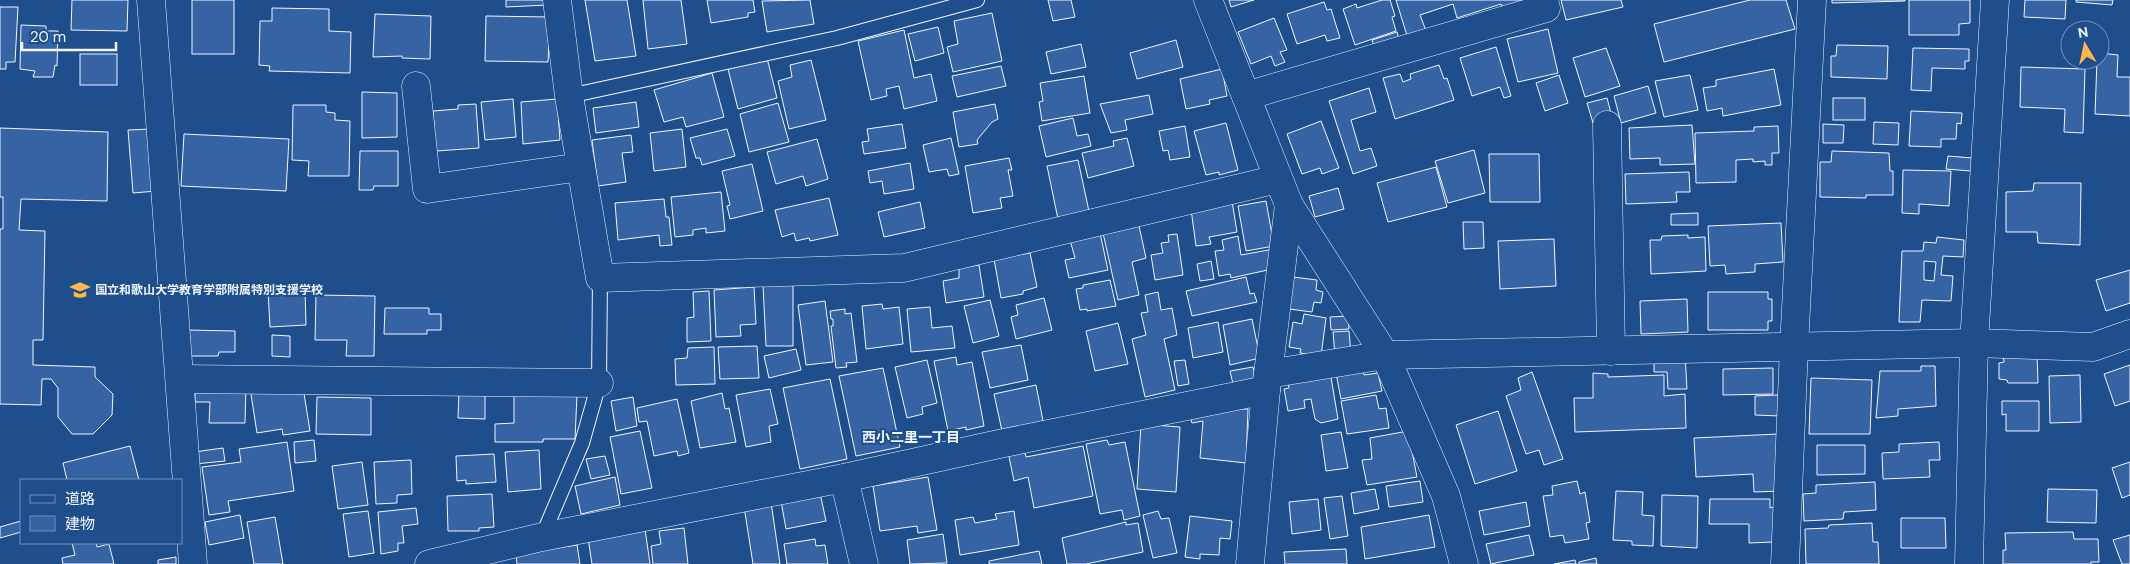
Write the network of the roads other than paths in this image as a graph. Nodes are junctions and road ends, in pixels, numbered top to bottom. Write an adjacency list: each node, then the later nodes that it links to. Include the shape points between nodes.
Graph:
1 (152, 0): 21 (street)
2 (557, 0): 9 (street)
3 (977, 0): 9 (lane, via 837,38)
4 (1208, 0): 10 (street)
5 (1544, 0): 10 (street, via 1546,8)
6 (1812, 0): 18 (street)
7 (1995, 0): 17 (street)
8 (416, 86): 12 (street, via 426,189)
9 (569, 96): 12 (street)
10 (1246, 96): 13 (street)
11 (1607, 124): 19 (street)
12 (581, 167): 15 (street)
13 (1278, 179): 14 (street); 15 (street, via 904,268)
14 (1289, 205): 20 (street); 22 (street)
15 (600, 278): 23 (lane)
16 (2130, 334): 17 (street, via 2093,347)
17 (1974, 343): 18 (street); 33 (street)
18 (1794, 347): 19 (street); 32 (street)
19 (1611, 351): 20 (street)
20 (1385, 355): 22 (street); 31 (street, via 1446,496)
21 (181, 379): 23 (street); 27 (street)
22 (1267, 382): 24 (street); 30 (street)
23 (599, 383): 25 (lane, via 582,443)
24 (844, 478): 25 (street); 29 (street)
25 (542, 537): 26 (street)
26 (493, 557): 28 (street)
27 (193, 564)
28 (430, 564)
29 (864, 564)
30 (1250, 564)
31 (1464, 564)
32 (1785, 564)
33 (1969, 564)

